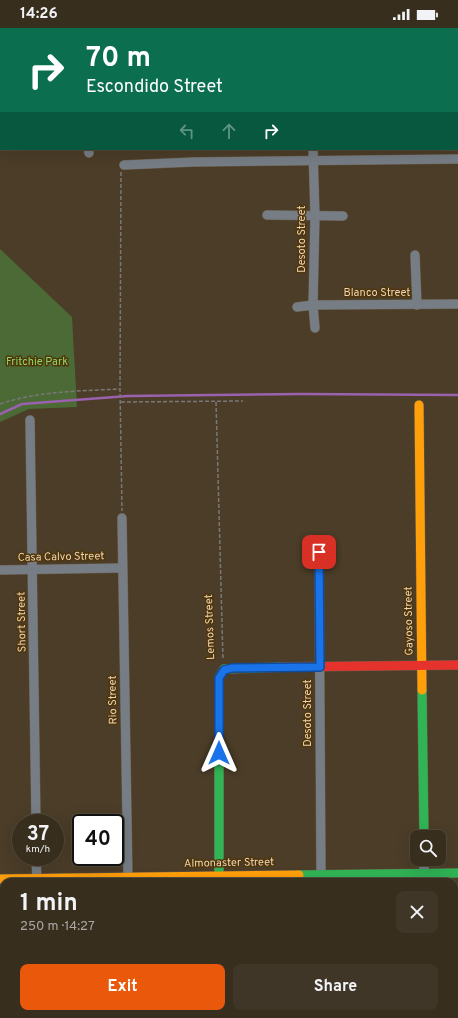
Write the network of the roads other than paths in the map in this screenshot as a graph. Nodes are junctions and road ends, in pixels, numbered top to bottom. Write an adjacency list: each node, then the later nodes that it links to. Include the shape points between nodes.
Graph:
1 (312, 150): 3 (street, Desoto Street)
2 (458, 159): 3 (street)
3 (313, 162): 4 (street); 6 (street, Desoto Street)
4 (124, 165)
5 (267, 215): 6 (street)
6 (314, 216): 7 (street); 11 (street, Desoto Street)
7 (343, 216)
8 (415, 255): 10 (street)
9 (458, 304): 10 (street, Blanco Street)
10 (417, 305): 11 (street, Blanco Street)
11 (313, 306): 12 (street, Blanco Street); 13 (street, Desoto Street)
12 (297, 307)
13 (315, 328)
14 (419, 405): 22 (street, Gayoso Street)
15 (30, 420): 20 (street, Short Street)
16 (122, 518): 18 (street, Rio Street)
17 (319, 552): 23 (street, Desoto Street)
18 (122, 568): 20 (street, Casa Calvo Street); 33 (street, Rio Street)
19 (0, 570): 20 (street, Casa Calvo Street)
20 (33, 570): 24 (street, Short Street)
21 (458, 665): 22 (street)
22 (421, 666): 23 (street); 25 (street, Gayoso Street)
23 (320, 667): 30 (street, Desoto Street); 31 (street, Lemos Street, via 232,668 224,670 219,678)
24 (36, 814)
25 (424, 830)
26 (36, 866): 32 (street)
27 (424, 866): 29 (street)
28 (458, 872): 29 (street, Almonaster Street)
29 (424, 873): 30 (street, Almonaster Street)
30 (321, 874): 31 (street, Almonaster Street)
31 (219, 875): 34 (street, Almonaster Street)
32 (37, 878)
33 (128, 878)
34 (164, 878)

